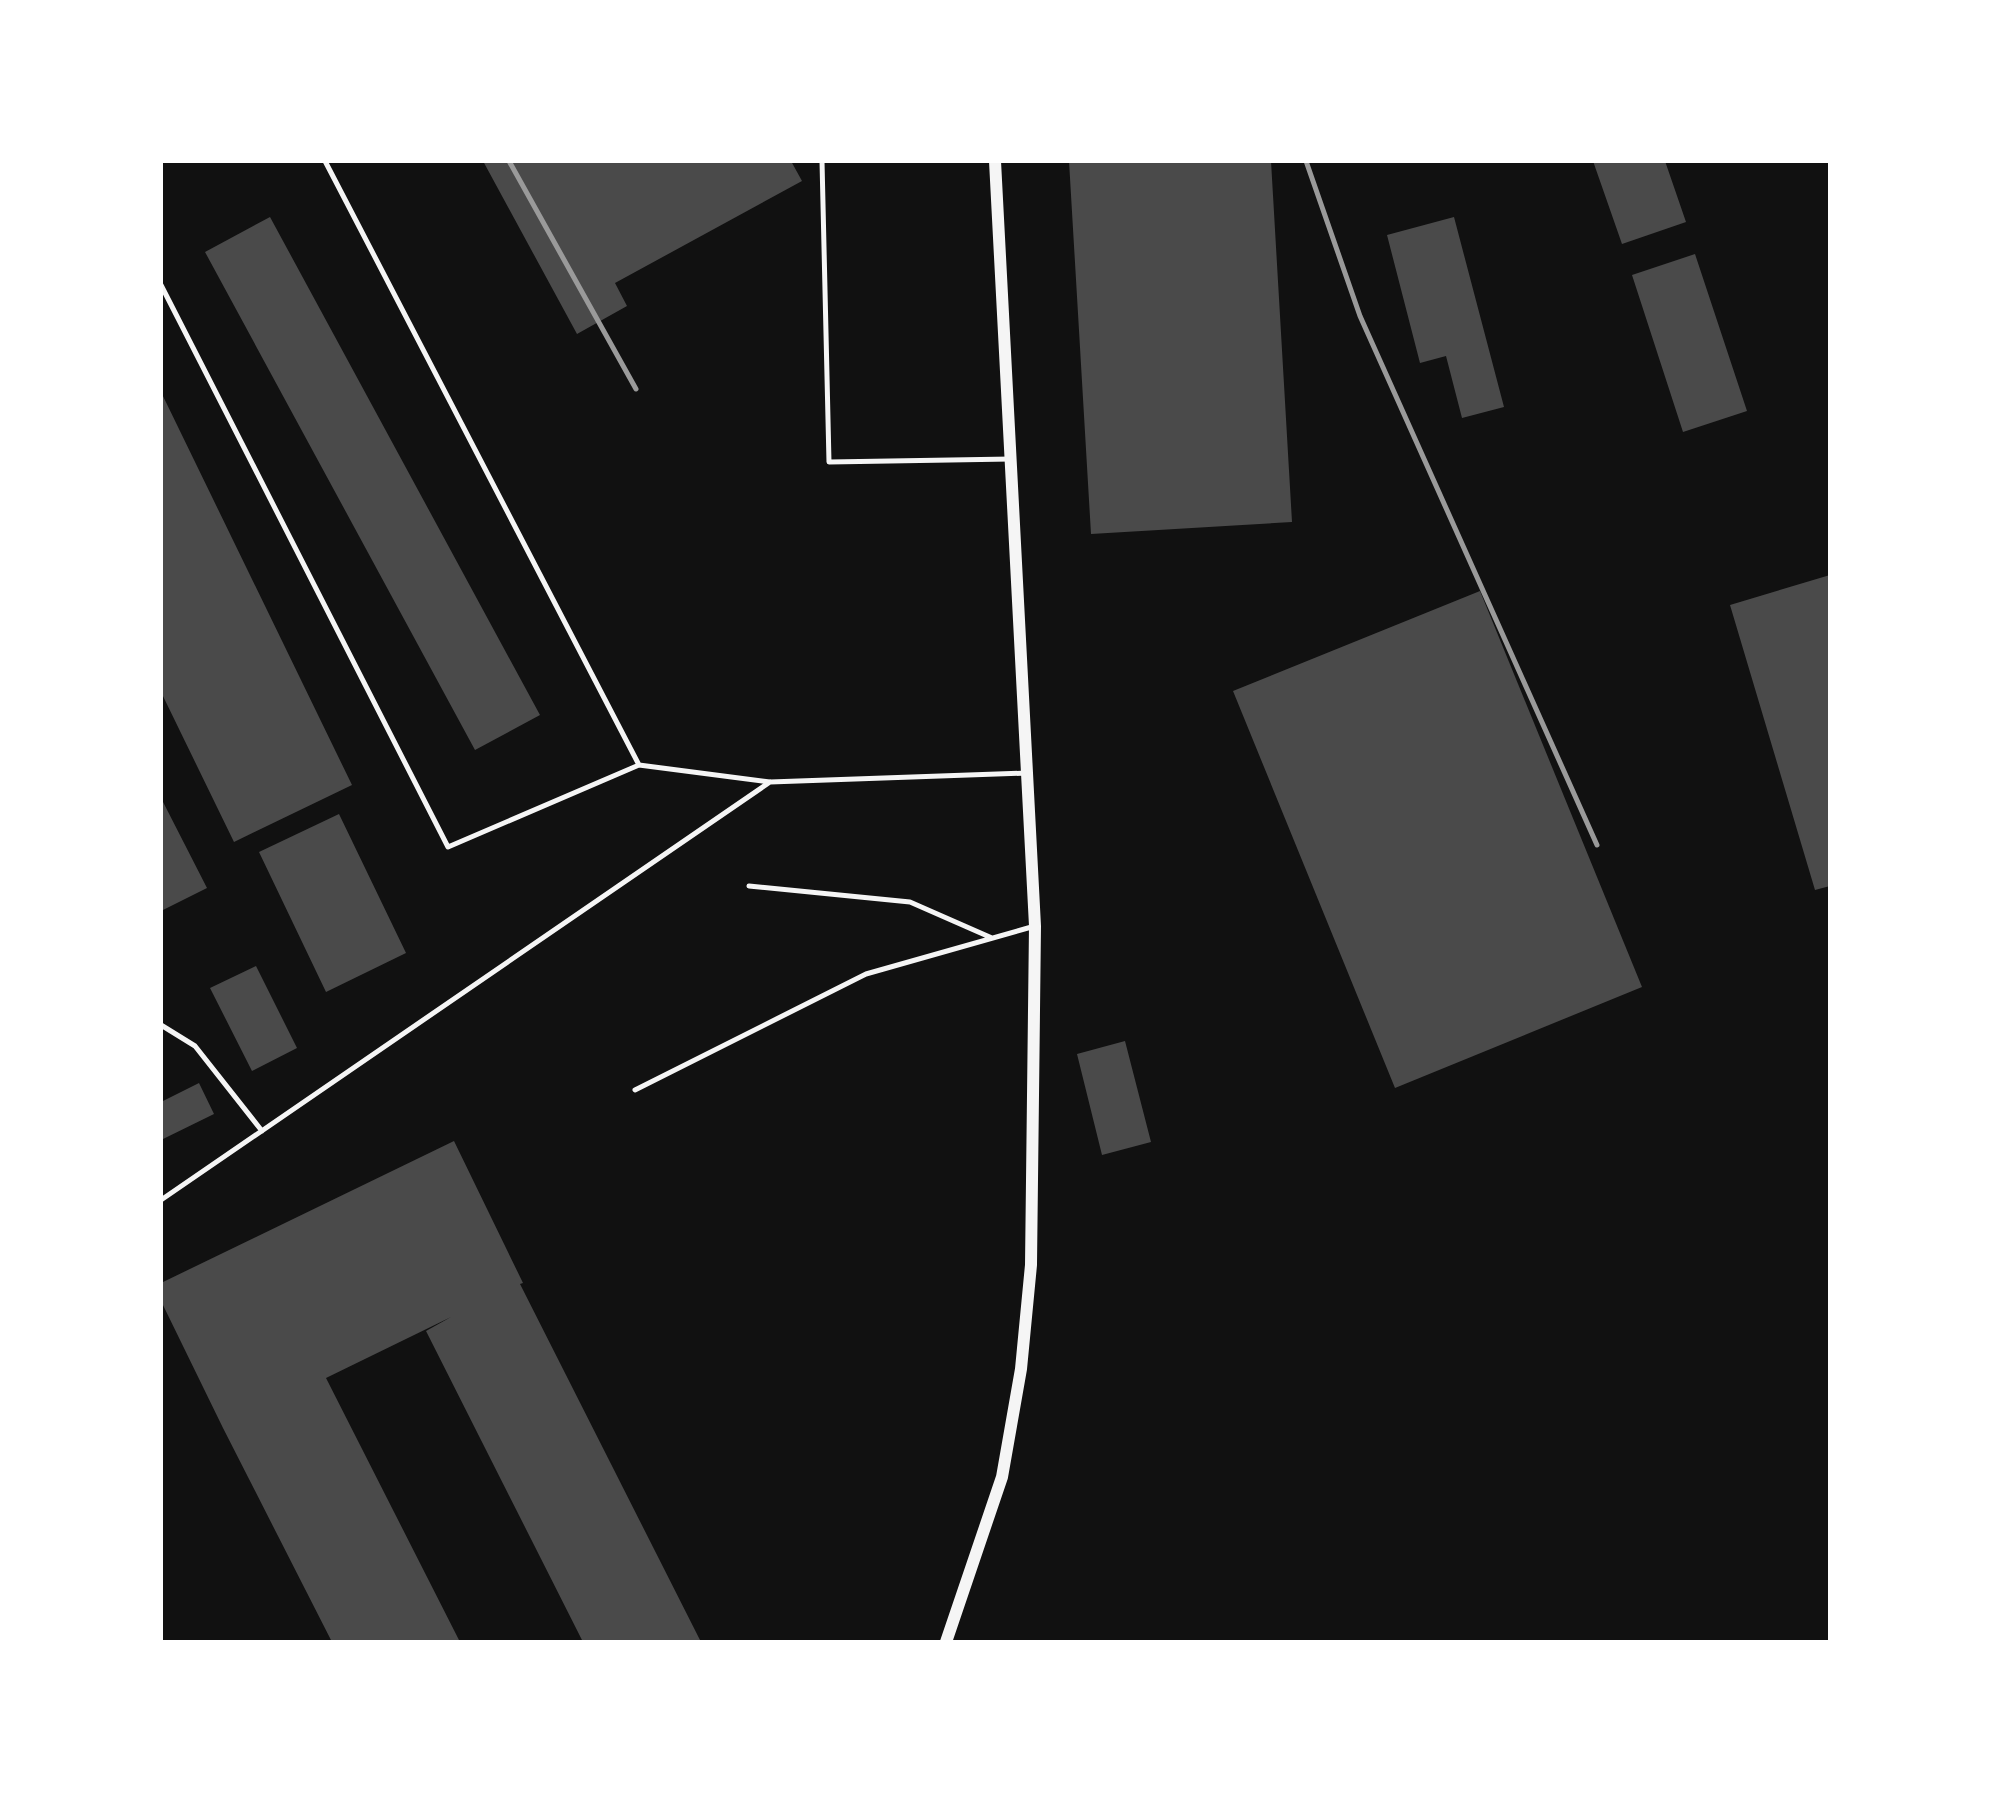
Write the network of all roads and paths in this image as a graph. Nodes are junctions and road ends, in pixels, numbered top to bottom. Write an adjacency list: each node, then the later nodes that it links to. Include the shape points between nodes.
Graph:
1 (325, 161): 6 (lane)
2 (822, 161): 5 (lane, via 829,462)
3 (995, 161): 5 (street)
4 (161, 285): 6 (lane, via 448,847)
5 (1012, 459): 7 (street)
6 (639, 765): 8 (lane)
7 (1027, 773): 8 (lane); 10 (street)
8 (770, 782): 14 (lane)
9 (749, 886): 11 (lane, via 910,902)
10 (1035, 926): 11 (lane); 16 (street, via 1031,1265 1021,1368 1002,1477)
11 (992, 938): 13 (lane, via 866,975)
12 (161, 1025): 14 (lane, via 195,1045)
13 (635, 1090)
14 (262, 1130): 15 (lane)
15 (161, 1200)
16 (946, 1642)

